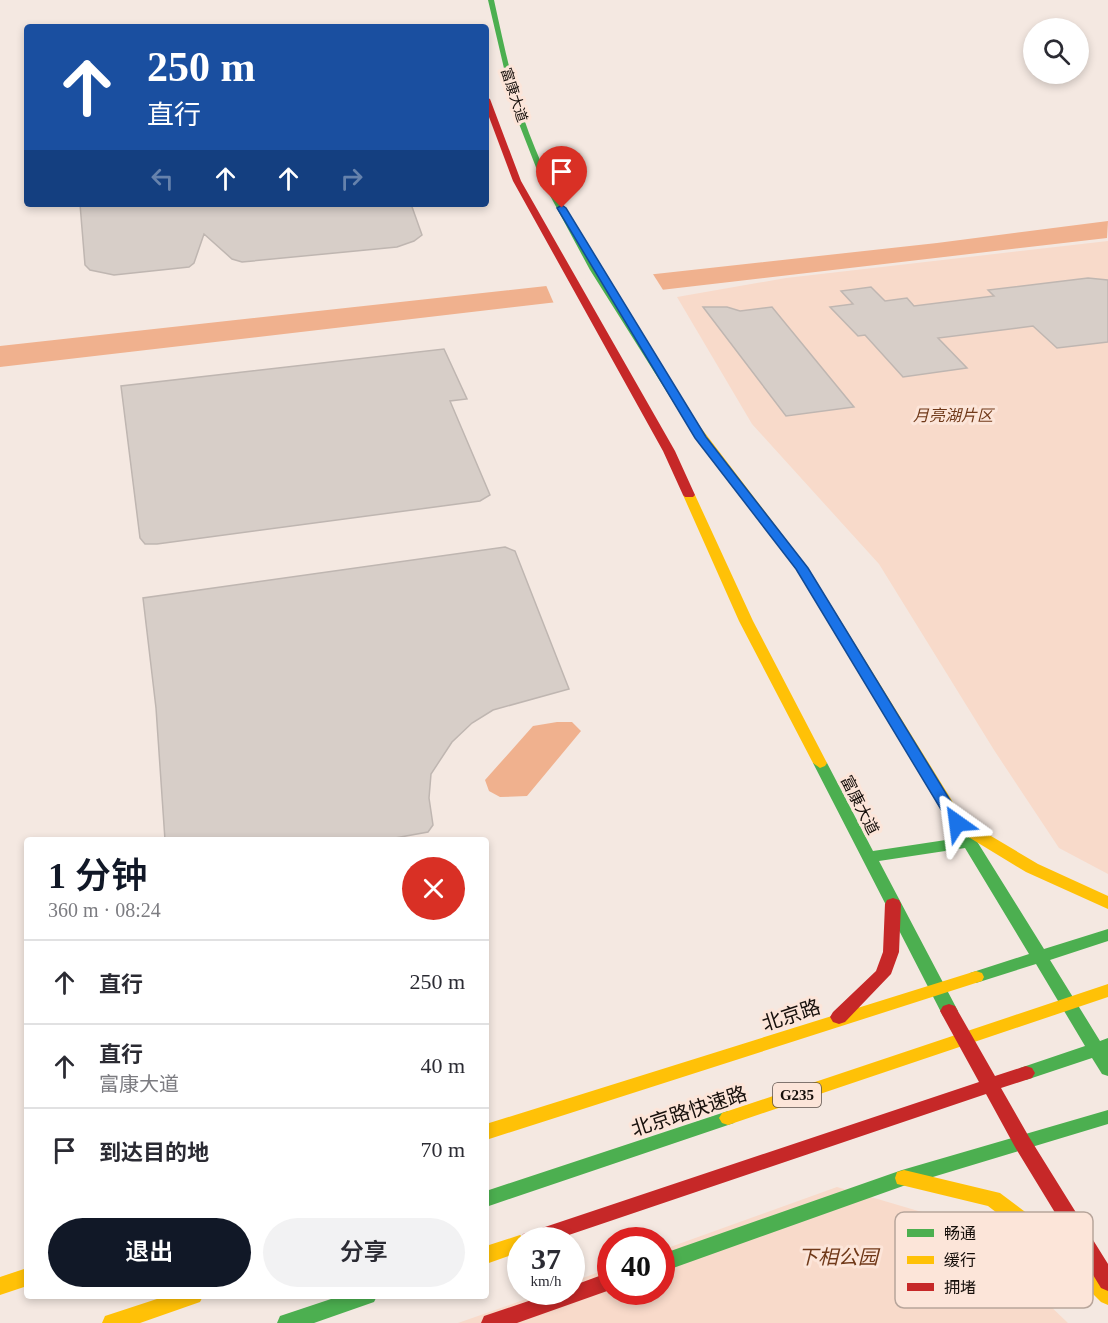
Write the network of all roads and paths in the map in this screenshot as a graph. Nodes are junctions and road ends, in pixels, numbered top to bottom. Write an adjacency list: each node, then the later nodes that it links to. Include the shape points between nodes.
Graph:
1 (491, 0): 3 (main road, 富康大道, via 508,84 542,174 701,438 802,568)
2 (489, 107): 5 (main road, 富康大道, via 517,181 669,451 719,565)
3 (957, 823): 4 (main road); 6 (main road, via 1032,868)
4 (968, 842): 5 (main road); 9 (main road)
5 (869, 857): 7 (main road, 富康大道)
6 (1108, 903)
7 (893, 904): 10 (main road, 富康大道); 12 (main road, via 891,952 883,974)
8 (1108, 935): 9 (main road, 北京路)
9 (1038, 957): 10 (main road, 北京路); 14 (main road)
10 (938, 989): 12 (main road, 北京路); 17 (main road, 富康大道)
11 (1108, 990): 19 (main road, 北京路快速路 / G235)
12 (835, 1021): 16 (main road, 北京路)
13 (1108, 1045): 22 (main road)
14 (1108, 1069)
15 (1108, 1117): 17 (main road)
16 (489, 1131)
17 (1022, 1142): 18 (main road); 21 (main road, 富康大道)
18 (902, 1178): 20 (main road, via 993,1199); 26 (main road)
19 (489, 1198)
20 (1010, 1212)
21 (1069, 1212)
22 (569, 1227)
23 (1093, 1248): 29 (main road, 富康大道)
24 (507, 1249): 25 (main road)
25 (489, 1255)
26 (675, 1258)
27 (24, 1278): 30 (main road)
28 (1093, 1281): 32 (main road)
29 (1108, 1282)
30 (0, 1286)
31 (597, 1286): 37 (main road)
32 (1108, 1296)
33 (184, 1299): 35 (main road)
34 (358, 1299): 36 (main road)
35 (112, 1323)
36 (287, 1323)
37 (491, 1323)

